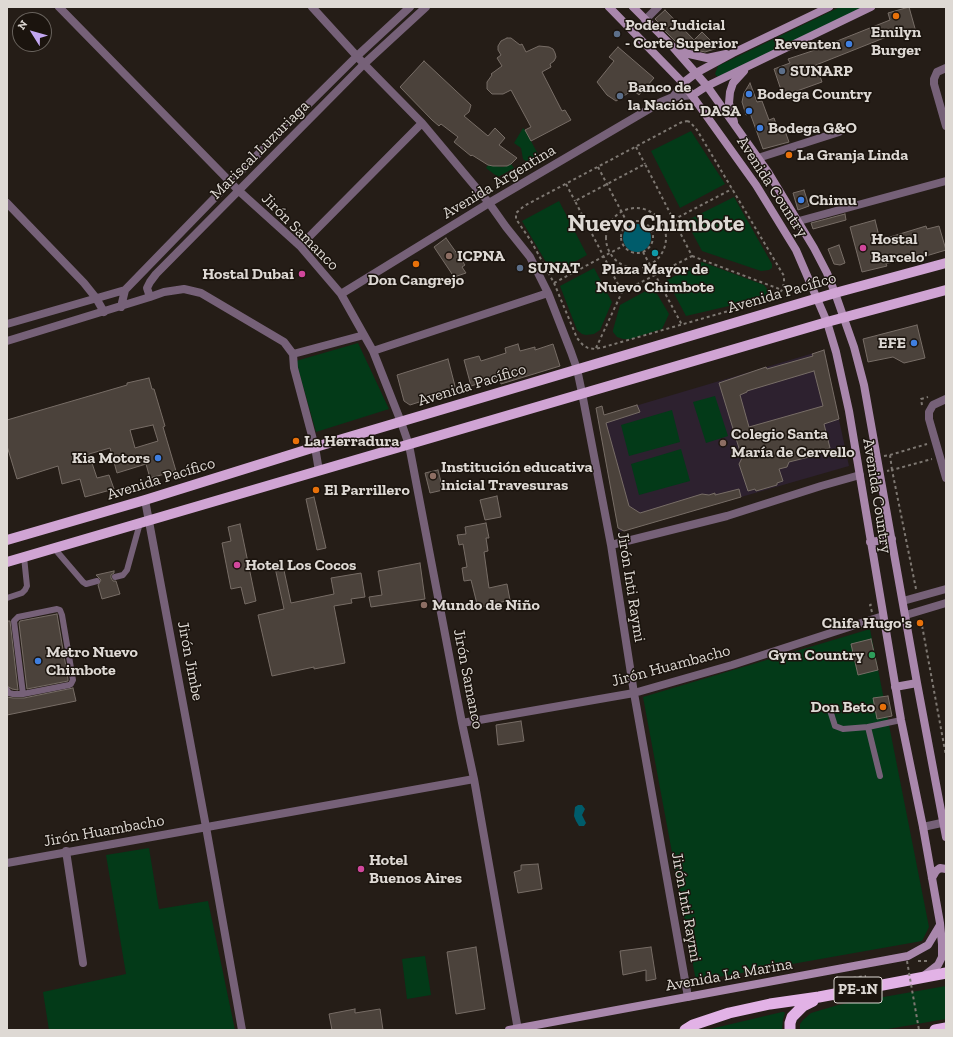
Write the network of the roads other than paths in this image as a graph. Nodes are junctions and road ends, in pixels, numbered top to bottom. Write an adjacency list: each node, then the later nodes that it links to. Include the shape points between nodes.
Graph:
1 (59, 7): 28 (street, Jirón Samanco)
2 (312, 7): 13 (street, Jirón Inti Raymi)
3 (410, 7): 13 (street, Mariscal Luzuriaga)
4 (426, 7): 14 (street, Mariscal Luzuriaga)
5 (609, 7): 18 (main road, Avenida Country)
6 (633, 7): 10 (main road, Avenida Country)
7 (658, 7): 10 (street)
8 (829, 7): 12 (main road, Avenida Argentina)
9 (871, 7): 15 (main road, Avenida Argentina)
10 (645, 20): 11 (main road, Avenida Country)
11 (673, 47): 12 (main road, via 708,58); 17 (main road, Avenida Country)
12 (733, 53): 17 (main road, Avenida Argentina)
13 (357, 56): 14 (street, Jirón Inti Raymi); 28 (street, Mariscal Luzuriaga)
14 (364, 64): 22 (street, Jirón Inti Raymi); 29 (street, Mariscal Luzuriaga)
15 (749, 66): 19 (main road, Avenida Argentina); 23 (main road, via 733,83 730,92 729,103)
16 (946, 68): 24 (street, via 937,72 934,84)
17 (696, 73): 18 (main road, Avenida Argentina); 19 (main road, Avenida Country)
18 (683, 83): 20 (main road, Avenida Country); 21 (street, Avenida Argentina)
19 (707, 86): 20 (main road, Avenida Argentina); 23 (main road, Avenida Country)
20 (693, 95): 21 (street, Avenida Argentina); 42 (main road, Avenida Country, via 782,225)
21 (673, 97): 31 (street, Avenida Argentina)
22 (422, 123): 31 (street, Jirón Inti Raymi); 33 (street)
23 (735, 126): 26 (main road, Avenida Country)
24 (946, 126)
25 (839, 132): 26 (street)
26 (758, 158): 32 (main road, Avenida Country)
27 (946, 181): 32 (street)
28 (230, 182): 29 (street, Jirón Samanco); 35 (street, Mariscal Luzuriaga)
29 (239, 191): 33 (street, Jirón Samanco); 40 (street, Mariscal Luzuriaga, via 156,274 147,288)
30 (7, 203): 41 (street)
31 (489, 203): 37 (street, Jirón Inti Raymi, via 530,257); 39 (street, Avenida Argentina)
32 (798, 221): 38 (main road, Avenida Country, via 825,269)
33 (300, 246): 39 (street, Jirón Samanco)
34 (946, 263): 38 (main road, Avenida Pacífico)
35 (125, 290): 41 (street); 43 (street)
36 (946, 290): 45 (main road)
37 (548, 293): 50 (street); 52 (street, Jirón Inti Raymi)
38 (835, 293): 42 (main road, Avenida Pacífico); 45 (main road, Avenida Country)
39 (341, 294): 48 (street, Jirón Samanco)
40 (150, 297): 43 (street); 51 (street, via 184,289 201,293 284,342)
41 (96, 298): 44 (street); 47 (street)
42 (817, 298): 46 (main road, Avenida Country); 52 (main road, Avenida Pacífico)
43 (121, 307): 44 (street)
44 (104, 312): 49 (street)
45 (843, 318): 46 (main road); 63 (main road, Avenida Country, via 864,385)
46 (827, 322): 53 (main road); 59 (main road, Avenida Country, via 849,411)
47 (7, 324)
48 (364, 335): 50 (street, Jirón Samanco); 51 (street)
49 (7, 341)
50 (373, 351): 55 (street, Jirón Samanco)
51 (293, 354): 57 (street, via 294,368)
52 (577, 369): 53 (street, Jirón Inti Raymi); 55 (main road, Avenida Pacífico)
53 (582, 393): 56 (main road); 66 (street, Jirón Inti Raymi)
54 (943, 400): 60 (street, via 933,405 929,412 929,420)
55 (401, 422): 56 (street, Jirón Samanco); 57 (main road, Avenida Pacífico)
56 (409, 445): 58 (main road); 85 (street, Jirón Samanco)
57 (315, 447): 58 (street); 61 (main road, Avenida Pacífico)
58 (318, 471): 62 (main road)
59 (860, 475): 65 (main road, Avenida Country); 66 (street, via 727,516)
60 (946, 478)
61 (145, 500): 62 (street, Jirón Jimbe); 64 (main road, Avenida Pacífico)
62 (145, 522): 67 (main road); 70 (lane, via 127,570 123,575); 90 (street, Jirón Jimbe)
63 (892, 538): 65 (main road); 74 (main road, Avenida Country)
64 (7, 540)
65 (870, 542): 77 (main road, Avenida Country)
66 (611, 545): 81 (street, Jirón Inti Raymi)
67 (54, 548): 68 (main road); 71 (lane, via 83,582 86,584)
68 (24, 557): 69 (main road); 73 (lane, via 27,586 22,593)
69 (7, 562)
70 (115, 577)
71 (98, 581)
72 (946, 589): 74 (street)
73 (7, 598)
74 (903, 601): 76 (main road, Avenida Country)
75 (946, 603): 76 (street)
76 (906, 615): 78 (main road, Avenida Country)
77 (883, 616): 79 (main road, Avenida Country); 81 (street, Jirón Huambacho, via 732,665)
78 (917, 683): 79 (main road); 89 (main road, Avenida Country)
79 (896, 687): 84 (main road, Avenida Country)
80 (7, 690): 82 (lane, via 9,693)
81 (634, 692): 85 (street, Jirón Huambacho); 101 (street, Jirón Inti Raymi)
82 (23, 694): 82 (lane, via 14,620 18,617 60,610 73,680 69,685)
83 (829, 707): 86 (lane, via 835,726 843,729)
84 (901, 720): 86 (lane); 91 (main road, Avenida Country)
85 (462, 723): 88 (street, Jirón Samanco)
86 (868, 727): 87 (lane)
87 (880, 776)
88 (474, 779): 90 (street, Jirón Huambacho); 105 (street, Jirón Samanco)
89 (945, 822): 91 (street); 92 (main road, Avenida Country)
90 (206, 827): 93 (street, Jirón Huambacho); 104 (street, Jirón Jimbe)
91 (923, 827): 96 (main road, Avenida Country)
92 (946, 837)
93 (66, 851): 94 (street, Jirón Huambacho); 98 (street)
94 (7, 862)
95 (946, 869): 96 (main road, via 936,870)
96 (932, 878): 97 (main road, Avenida Country)
97 (940, 925): 100 (main road, Avenida Country, via 942,957 938,965); 101 (main road, Avenida La Marina, via 928,945 908,956)
98 (83, 963)
99 (946, 973): 100 (highway, PE-1N)
100 (923, 977): 102 (highway, PE-1N)
101 (688, 997): 105 (main road, Avenida La Marina)
102 (819, 997): 106 (highway, PE-1N, via 729,1013); 107 (highway, via 796,1012 792,1017)
103 (946, 1028): 108 (highway)
104 (242, 1030)
105 (515, 1030)
106 (685, 1030)
107 (790, 1030)
108 (935, 1030)

